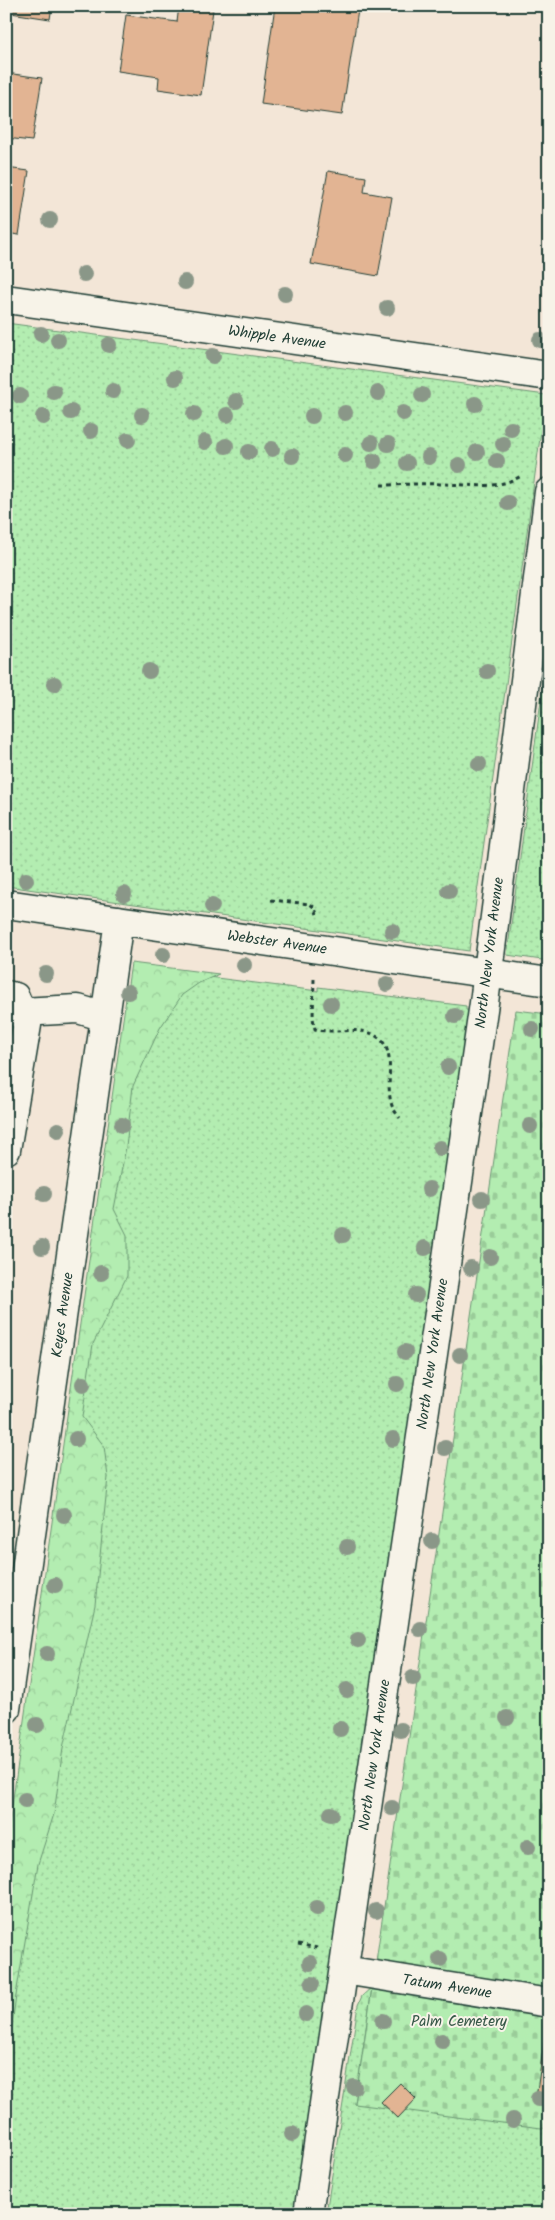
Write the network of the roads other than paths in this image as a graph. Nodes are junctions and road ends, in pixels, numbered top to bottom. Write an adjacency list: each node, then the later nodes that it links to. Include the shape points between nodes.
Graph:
1 (6, 300): 2 (street, Whipple Avenue)
2 (549, 376)
3 (549, 492): 6 (street, North New York Avenue)
4 (6, 904): 5 (street, Webster Avenue)
5 (119, 920): 6 (street, Webster Avenue); 9 (street, Keyes Avenue)
6 (487, 974): 7 (street, Webster Avenue); 12 (street, North New York Avenue)
7 (549, 982)
8 (14, 1003): 9 (street, via 78,1009); 10 (street, via 27,1025)
9 (105, 1017): 11 (street, Keyes Avenue)
10 (6, 1150)
11 (6, 1709)
12 (344, 1970): 13 (street, Tatum Avenue); 14 (street, North New York Avenue)
13 (549, 2003)
14 (308, 2214)

